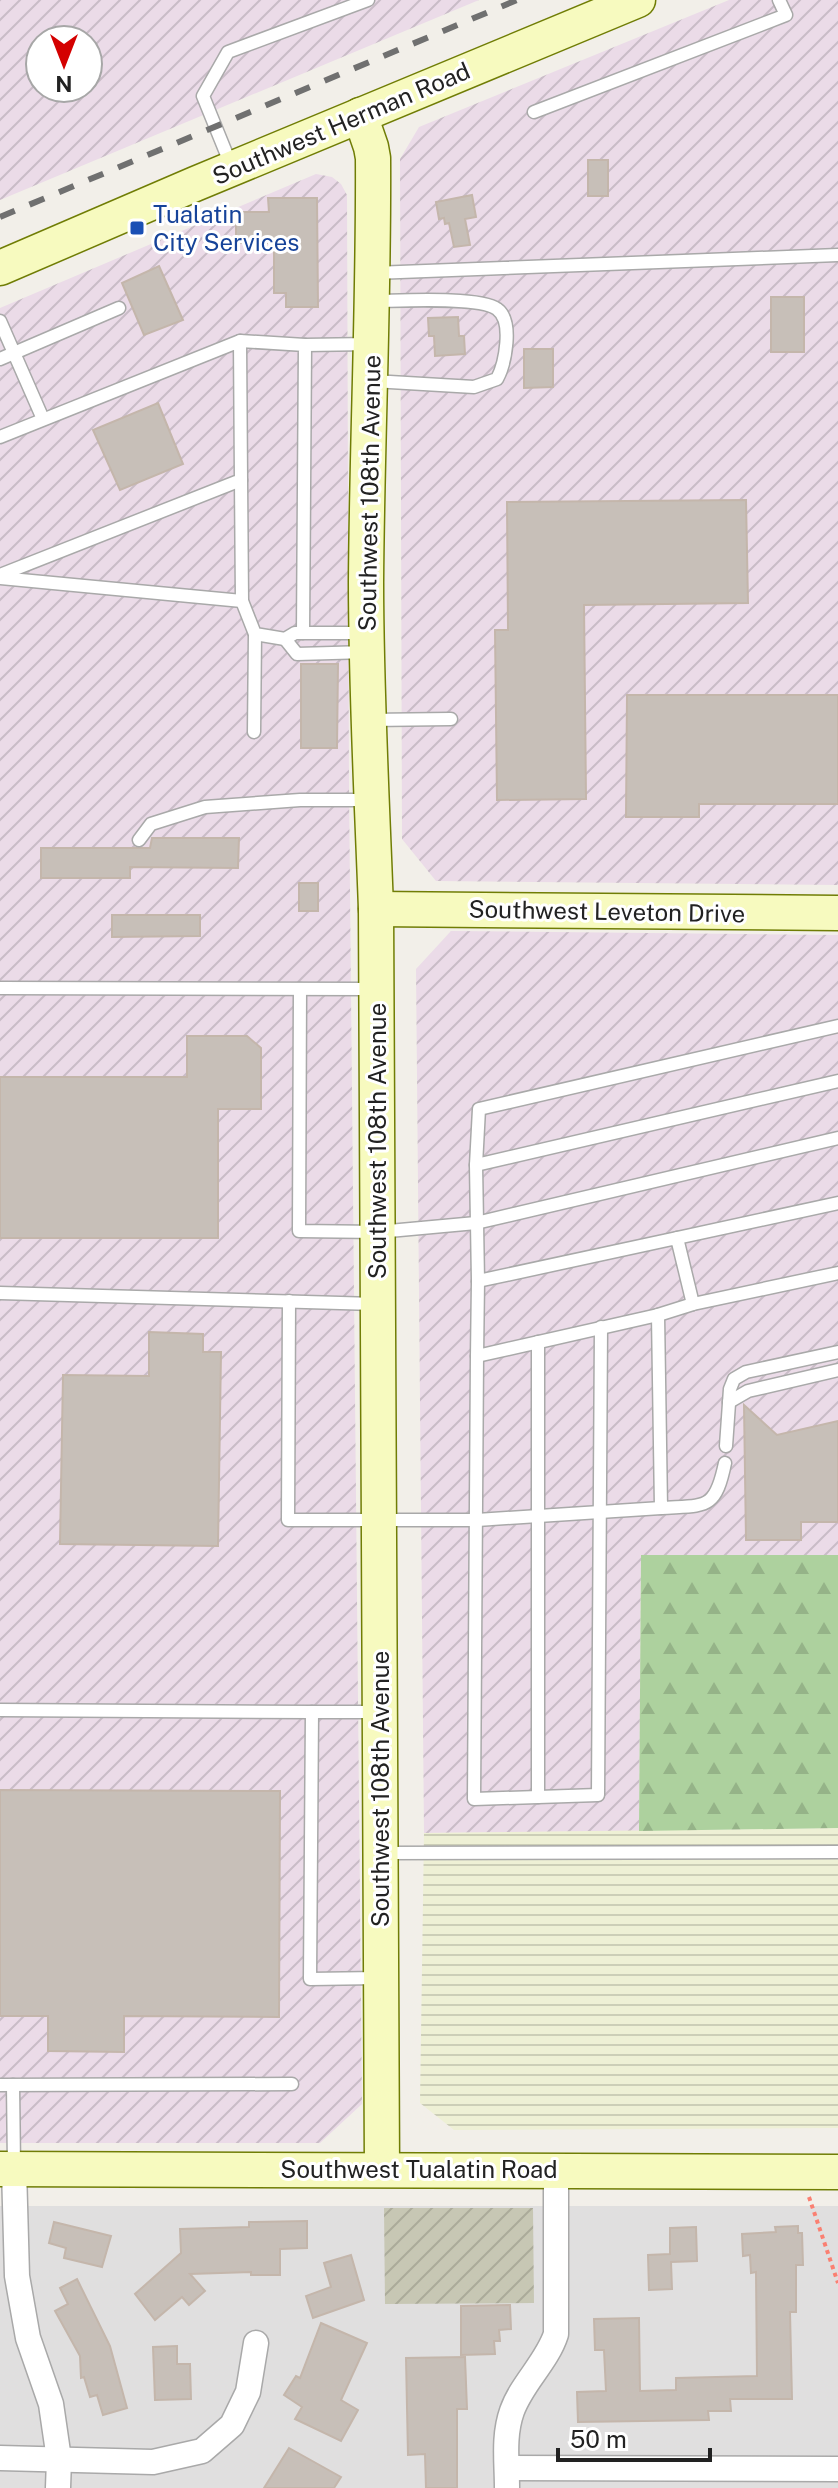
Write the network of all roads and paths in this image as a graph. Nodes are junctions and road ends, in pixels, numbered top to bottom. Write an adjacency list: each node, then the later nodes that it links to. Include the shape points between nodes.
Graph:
1 (368, 0): 6 (lane, via 228,52 203,96)
2 (638, 0): 5 (street, Southwest Herman Road)
3 (779, 0): 4 (lane, via 786,15)
4 (534, 112)
5 (360, 115): 6 (street, Southwest Herman Road); 9 (street, Southwest 108th Avenue, via 373,158)
6 (232, 168): 8 (street, Southwest Herman Road)
7 (838, 255): 9 (lane)
8 (0, 268)
9 (373, 287): 13 (street, Southwest 108th Avenue); 17 (lane, via 492,306 506,328 506,349 497,379 474,387)
10 (119, 308): 15 (lane)
11 (0, 321): 15 (lane)
12 (240, 341): 14 (lane); 18 (lane); 20 (lane)
13 (371, 344): 14 (lane); 17 (street, Southwest 108th Avenue)
14 (305, 345): 23 (lane)
15 (14, 353): 16 (lane); 18 (lane)
16 (0, 359)
17 (369, 381): 26 (street, Southwest 108th Avenue)
18 (43, 419): 19 (lane)
19 (0, 437)
20 (241, 480): 21 (lane); 22 (lane)
21 (0, 576): 22 (lane)
22 (242, 601): 24 (lane)
23 (303, 633): 25 (lane); 26 (lane)
24 (255, 634): 25 (lane); 29 (lane)
25 (285, 639): 26 (lane, via 297,654)
26 (367, 643): 28 (street, Southwest 108th Avenue)
27 (451, 719): 28 (lane)
28 (369, 720): 30 (street, Southwest 108th Avenue)
29 (254, 732)
30 (372, 800): 31 (lane, via 205,807 151,824); 32 (street, Southwest 108th Avenue)
31 (139, 840)
32 (376, 909): 33 (street, Southwest Leveton Drive); 36 (street, Southwest 108th Avenue)
33 (838, 913)
34 (0, 988): 35 (lane)
35 (300, 989): 36 (lane); 43 (lane, via 299,1231)
36 (376, 989): 43 (street, Southwest 108th Avenue)
37 (838, 1026): 40 (lane, via 479,1109)
38 (838, 1081): 40 (lane)
39 (838, 1138): 42 (lane)
40 (476, 1165): 42 (lane)
41 (838, 1203): 44 (lane)
42 (476, 1223): 43 (lane); 46 (lane)
43 (378, 1232): 49 (street, Southwest 108th Avenue)
44 (677, 1238): 46 (lane); 50 (lane)
45 (838, 1273): 50 (lane)
46 (478, 1281): 55 (lane)
47 (0, 1293): 48 (lane)
48 (289, 1301): 49 (lane); 64 (lane, via 288,1520)
49 (378, 1304): 64 (street, Southwest 108th Avenue)
50 (693, 1304): 51 (lane)
51 (658, 1315): 52 (lane); 60 (lane)
52 (601, 1327): 53 (lane); 61 (lane)
53 (538, 1342): 55 (lane); 62 (lane)
54 (838, 1352): 57 (lane, via 746,1372 734,1379)
55 (477, 1356): 63 (lane)
56 (838, 1370): 57 (lane, via 748,1391)
57 (729, 1402): 58 (lane)
58 (726, 1446)
59 (725, 1463): 60 (lane, via 720,1490 711,1501)
60 (661, 1508): 61 (lane)
61 (600, 1513): 62 (lane); 68 (lane, via 598,1795)
62 (538, 1517): 63 (lane); 68 (lane)
63 (477, 1520): 64 (lane); 68 (lane, via 474,1799)
64 (379, 1521): 67 (street, Southwest 108th Avenue)
65 (0, 1710): 66 (lane)
66 (312, 1712): 67 (lane); 71 (lane, via 310,1979)
67 (380, 1712): 70 (street, Southwest 108th Avenue)
68 (538, 1797)
69 (838, 1852): 70 (lane)
70 (381, 1853): 71 (street, Southwest 108th Avenue)
71 (381, 1978): 75 (street, Southwest 108th Avenue)
72 (292, 2084): 73 (lane)
73 (6, 2085): 74 (lane)
74 (7, 2169): 75 (street, Southwest Tualatin Road); 82 (street, via 28,2338 51,2404)
75 (382, 2169): 76 (street, Southwest Tualatin Road)
76 (556, 2170): 77 (street, Southwest Tualatin Road); 84 (street, via 556,2334 512,2410)
77 (802, 2172): 78 (street, Southwest Tualatin Road); 79 (path)
78 (838, 2172)
79 (838, 2283)
80 (256, 2343): 82 (street, via 248,2392 232,2425 202,2451 153,2462)
81 (0, 2458): 82 (street)
82 (59, 2459): 85 (street)
83 (838, 2469): 84 (street)
84 (507, 2478)
85 (58, 2488)

